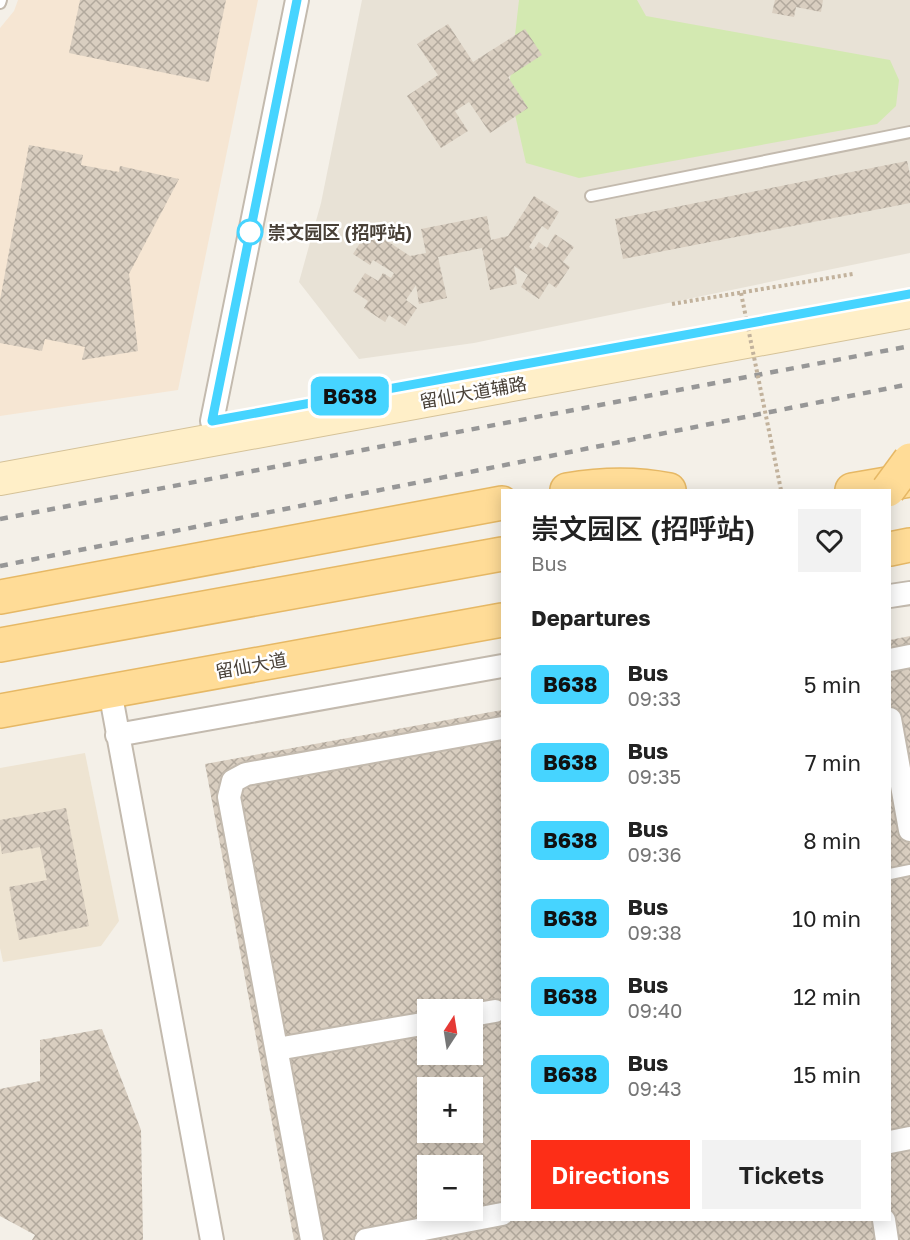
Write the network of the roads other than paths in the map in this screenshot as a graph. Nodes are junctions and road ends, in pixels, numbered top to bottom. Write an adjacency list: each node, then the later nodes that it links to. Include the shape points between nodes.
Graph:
1 (297, 0): 6 (street)
2 (910, 132): 3 (lane)
3 (591, 196)
4 (910, 294): 6 (main road, 留仙大道辅路)
5 (910, 312): 9 (main road, 留仙大道辅路)
6 (212, 421): 7 (main road, 留仙大道辅路)
7 (0, 459)
8 (910, 460): 14 (main road, bridge)
9 (0, 479)
10 (910, 480): 13 (main road)
11 (574, 489): 12 (main road, via 619,484)
12 (663, 489)
13 (858, 489)
14 (889, 489)
15 (501, 503): 21 (main road)
16 (910, 545): 17 (main road)
17 (891, 549)
18 (501, 554): 23 (main road)
19 (910, 593): 20 (street)
20 (891, 596)
21 (0, 597)
22 (501, 620): 27 (main road, 留仙大道)
23 (0, 645)
24 (910, 656): 25 (street)
25 (891, 660)
26 (501, 666): 31 (street)
27 (110, 691): 28 (main road, 留仙大道); 31 (street)
28 (0, 711)
29 (891, 724): 32 (street)
30 (501, 729): 38 (street, via 246,774 233,781 229,797)
31 (117, 735): 43 (street)
32 (910, 830)
33 (910, 870): 34 (lane)
34 (891, 874)
35 (495, 1011): 36 (street)
36 (483, 1013)
37 (417, 1025): 38 (street)
38 (277, 1049): 44 (street)
39 (910, 1138): 40 (street)
40 (891, 1142)
41 (501, 1214): 45 (street)
42 (884, 1221): 46 (street)
43 (212, 1240)
44 (312, 1240)
45 (366, 1240)
46 (887, 1240)

